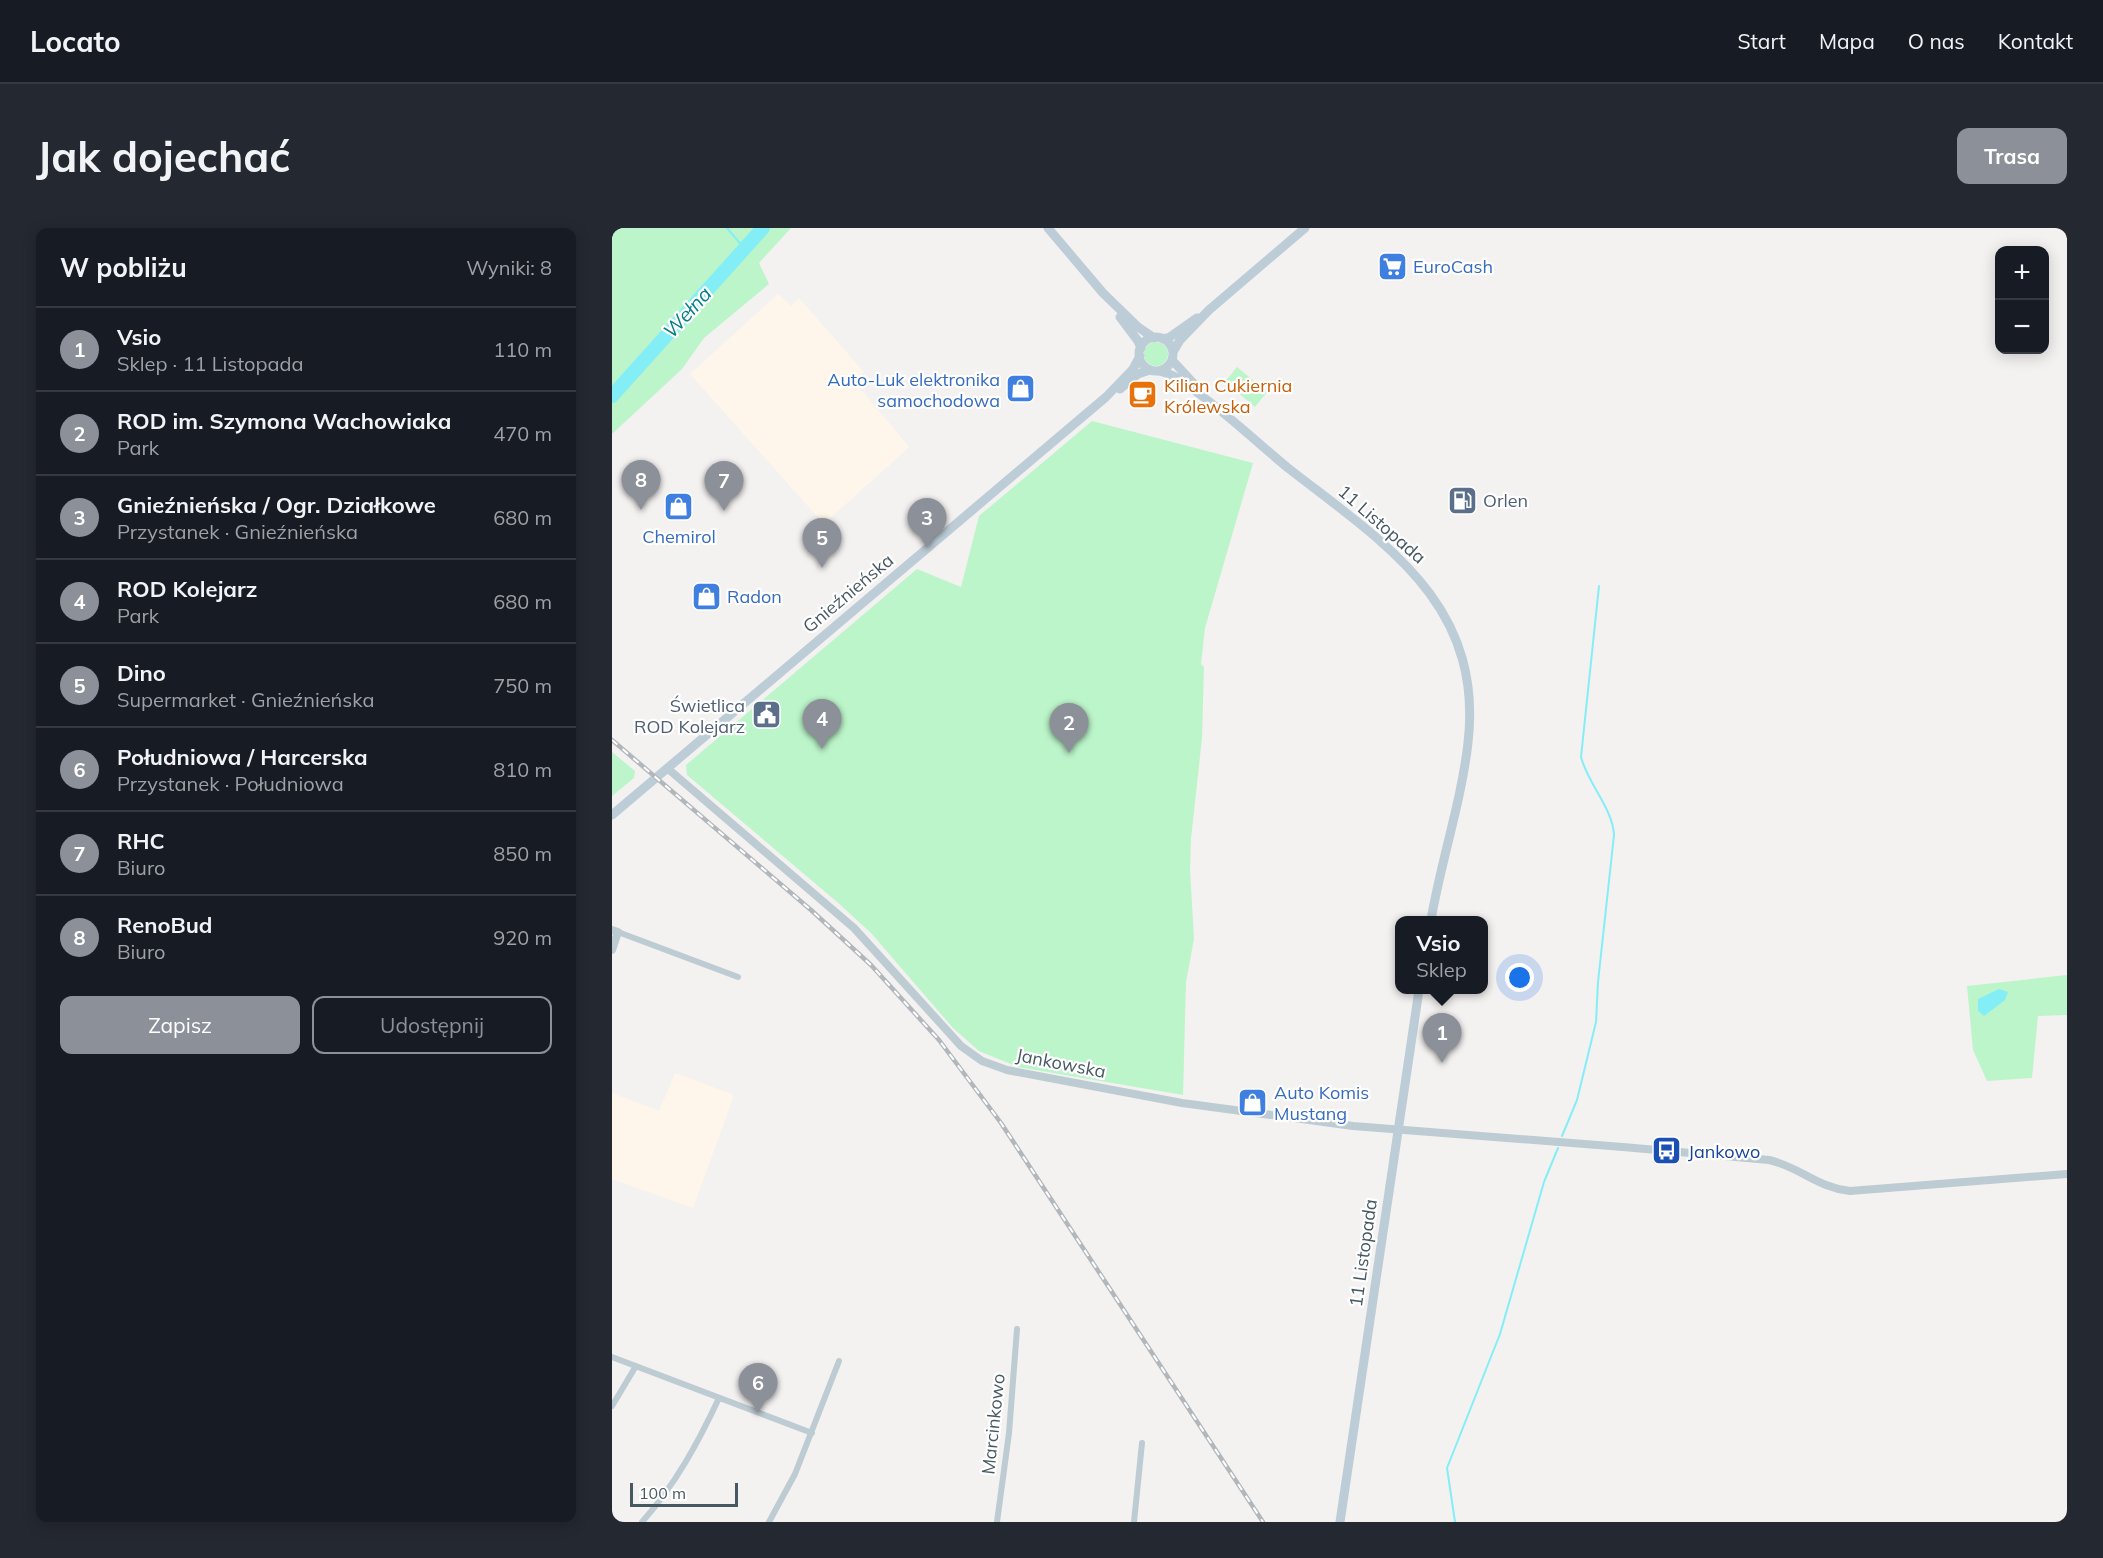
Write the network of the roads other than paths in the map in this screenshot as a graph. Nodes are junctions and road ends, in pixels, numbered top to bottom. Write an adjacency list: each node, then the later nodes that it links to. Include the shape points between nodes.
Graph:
1 (1048, 228): 3 (main road)
2 (1305, 228): 4 (main road)
3 (1103, 293): 5 (main road, via 1138,327); 6 (main road, via 1134,334)
4 (1209, 310): 5 (main road, via 1170,337); 7 (main road, via 1180,340)
5 (1159, 338): 6 (main road, via 1146,341); 7 (main road, via 1169,344)
6 (1140, 352): 8 (main road, via 1143,364); 9 (main road, Gnieźnieńska, via 1133,369)
7 (1172, 356): 8 (main road, via 1167,367); 10 (main road, 11 Listopada)
8 (1154, 370): 9 (main road, Gnieźnieńska, via 1143,372); 10 (main road, 11 Listopada, via 1176,377)
9 (1106, 397): 11 (main road, Gnieźnieńska)
10 (1214, 405): 13 (main road, 11 Listopada, via 1398,555 1429,590 1454,635 1467,685 1469,730)
11 (667, 768): 12 (main road, Gnieźnieńska); 18 (street, Jankowska, via 840,915 953,1038 982,1061 1021,1074 1182,1103)
12 (612, 814)
13 (1432, 916)
14 (615, 931): 15 (street); 16 (street)
15 (612, 950)
16 (738, 976)
17 (1418, 994): 18 (main road, 11 Listopada)
18 (1398, 1130): 19 (street, Jankowska, via 1769,1161 1830,1188 1850,1191); 32 (main road, 11 Listopada)
19 (2067, 1174)
20 (1017, 1329): 30 (street, Marcinkowo)
21 (612, 1357): 23 (street)
22 (839, 1361): 26 (street)
23 (636, 1366): 24 (street); 25 (street)
24 (719, 1398): 26 (street); 28 (street, via 691,1455)
25 (612, 1406)
26 (812, 1433): 29 (street)
27 (1142, 1443): 31 (street)
28 (642, 1522)
29 (769, 1522)
30 (997, 1522)
31 (1134, 1522)
32 (1340, 1522)

